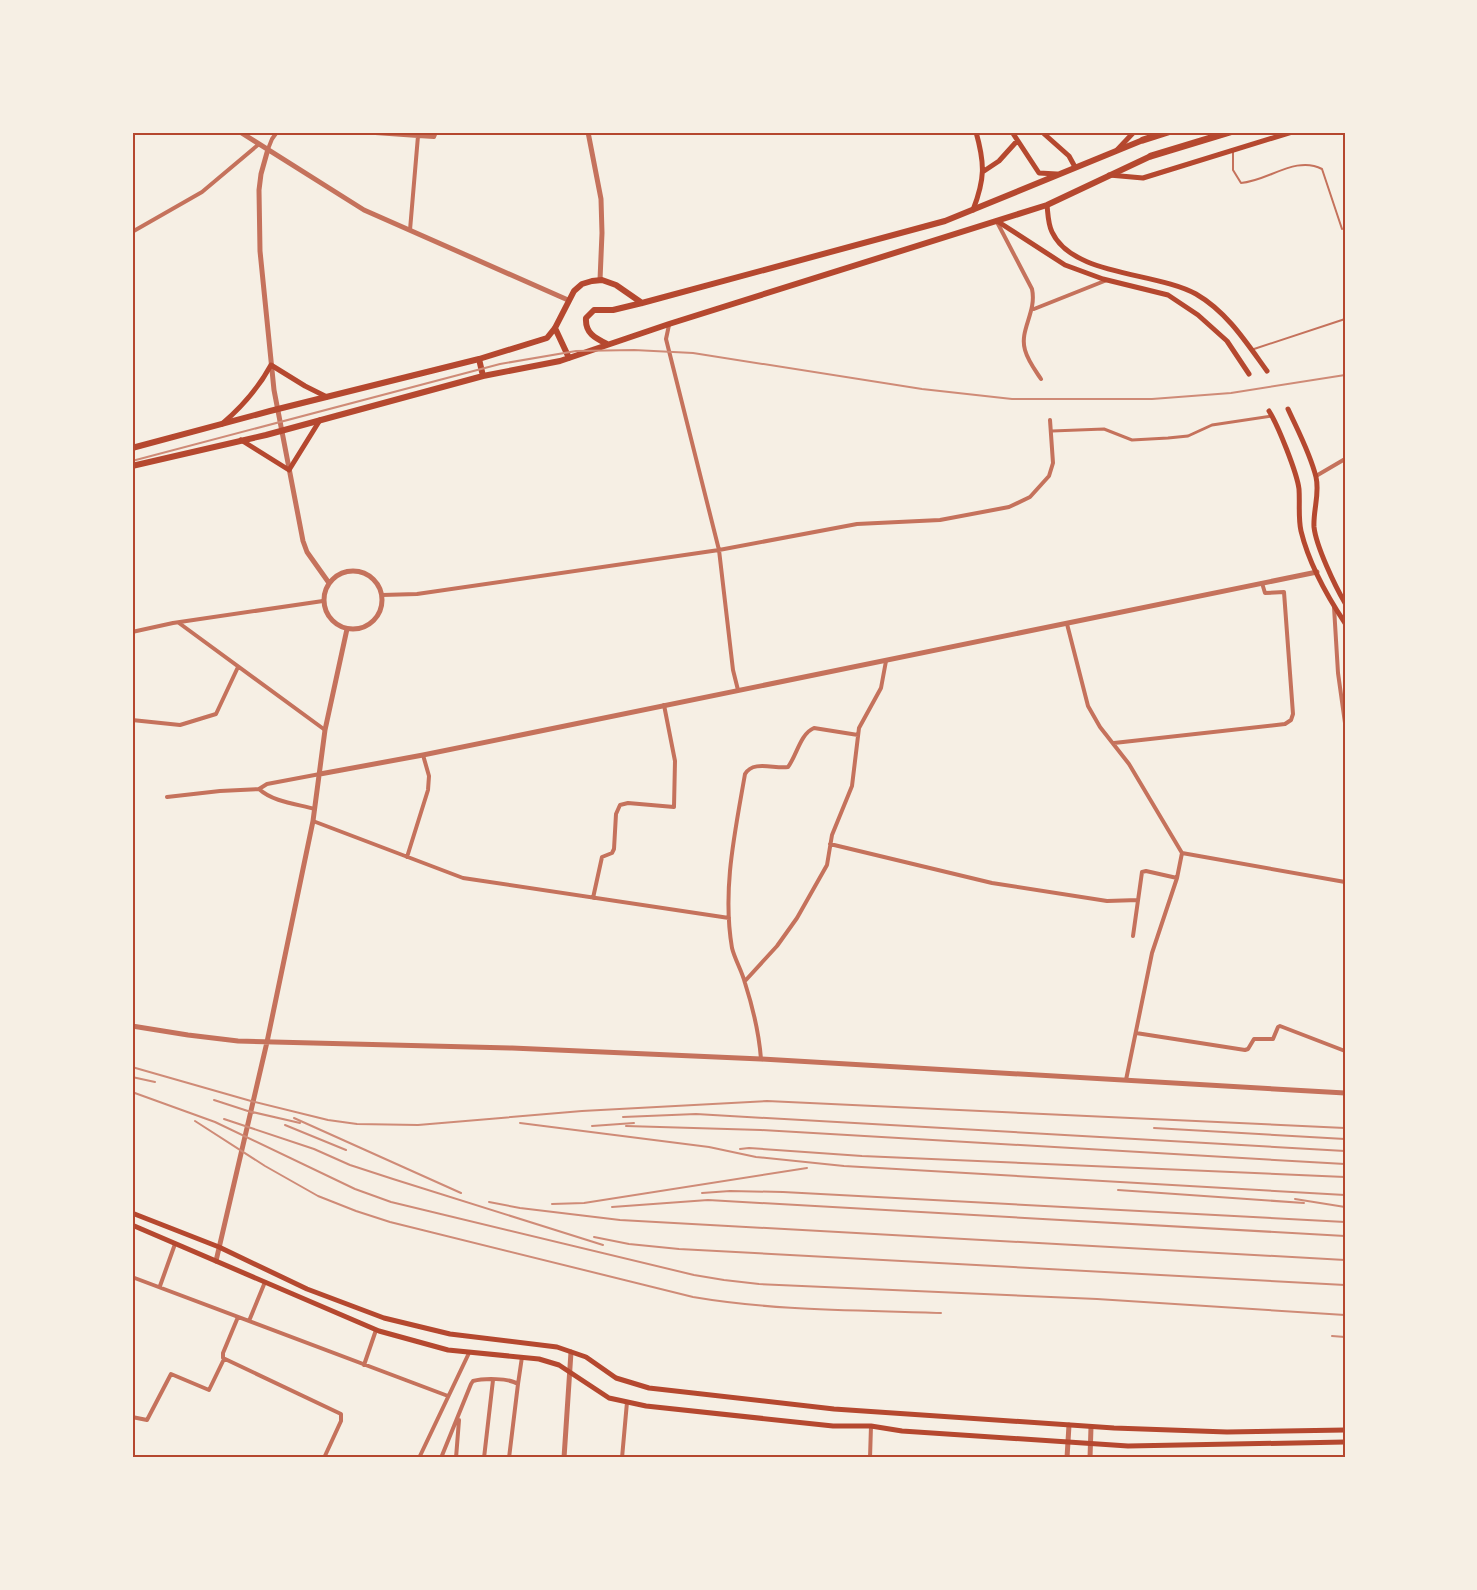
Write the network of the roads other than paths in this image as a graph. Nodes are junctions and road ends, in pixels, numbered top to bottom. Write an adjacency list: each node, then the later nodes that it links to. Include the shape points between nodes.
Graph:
1 (240, 132): 16 (street)
2 (277, 132): 17 (street)
3 (362, 132): 13 (street)
4 (436, 132): 13 (street, via 434,137)
5 (588, 132): 31 (street, via 601,199)
6 (976, 132): 22 (main road)
7 (1012, 132): 15 (main road)
8 (1042, 132): 21 (main road)
9 (1134, 132): 18 (main road)
10 (1168, 132): 14 (highway)
11 (1230, 132): 20 (highway)
12 (1292, 132): 19 (main road)
13 (418, 136): 29 (street)
14 (1143, 140): 18 (main road)
15 (1017, 141): 22 (main road); 23 (main road, via 1039,173)
16 (260, 144): 17 (street); 30 (street, via 202,192)
17 (268, 149): 29 (street, via 364,210); 43 (street, via 259,190 259,231)
18 (1117, 150): 21 (main road)
19 (1233, 151): 24 (main road, via 1143,178); 28 (lane, via 1233,170 1241,183 1297,166 1312,164 1322,169)
20 (1151, 156): 24 (main road)
21 (1076, 166): 23 (main road)
22 (984, 171): 26 (main road)
23 (1062, 174): 26 (main road)
24 (1109, 175): 25 (main road)
25 (1047, 205): 27 (main road); 40 (main road, via 1053,235 1076,257 1193,293 1228,319)
26 (973, 210): 34 (main road, via 945,221)
27 (997, 221): 32 (main road, via 1065,265); 35 (street, via 1032,290); 37 (main road)
28 (1342, 229)
29 (410, 231): 33 (street)
30 (132, 232)
31 (600, 280): 33 (main road, via 582,284); 34 (main road, via 616,285)
32 (1107, 280): 35 (street); 45 (main road, via 1168,295 1198,315 1227,341)
33 (568, 300): 38 (main road)
34 (642, 303): 39 (main road, via 613,310 598,309 588,315 585,322 589,332)
35 (1033, 309): 47 (street, via 1024,343 1029,361)
36 (1345, 319): 40 (lane)
37 (669, 324): 39 (main road); 63 (street, via 666,339)
38 (555, 328): 41 (main road); 42 (main road, via 547,338)
39 (607, 344): 41 (main road)
40 (1251, 350): 44 (main road)
41 (569, 358): 46 (main road)
42 (479, 359): 46 (main road); 48 (main road)
43 (271, 365): 48 (main road); 49 (street); 54 (main road, via 249,399)
44 (1267, 371)
45 (1248, 375)
46 (483, 376): 52 (main road)
47 (1041, 379)
48 (327, 397): 49 (main road)
49 (277, 409): 54 (main road); 55 (street)
50 (1288, 409): 62 (main road)
51 (1270, 414): 56 (street, via 1168,438 1132,440 1104,429); 64 (main road, via 1299,486 1301,529)
52 (321, 420): 55 (main road); 61 (main road)
53 (1050, 420): 56 (street)
54 (220, 424): 58 (main road)
55 (282, 431): 57 (main road); 61 (street)
56 (1052, 431): 63 (street, via 1053,463 1048,476 1030,497 1009,507 940,520 857,524)
57 (242, 441): 60 (main road); 61 (main road)
58 (132, 448)
59 (1345, 459): 62 (street)
60 (132, 466)
61 (290, 470): 65 (street, via 307,552)
62 (1316, 476): 69 (main road, via 1314,527)
63 (719, 550): 67 (street, via 417,594); 78 (street)
64 (1317, 572): 66 (street); 70 (main road)
65 (329, 583): 67 (street, via 343,573 360,572 374,580); 68 (street)
66 (1262, 583): 73 (street); 84 (street, via 1265,593 1284,592 1291,720 1285,724)
67 (382, 595): 74 (street, via 380,612 373,621 364,627)
68 (323, 601): 71 (street); 74 (street, via 331,619)
69 (1345, 603)
70 (1334, 607): 72 (main road); 81 (street)
71 (178, 622): 75 (street); 77 (street)
72 (1345, 623)
73 (1067, 624): 76 (street); 84 (street, via 1088,706)
74 (347, 629): 82 (street)
75 (132, 632)
76 (886, 661): 78 (street); 83 (street, via 881,688)
77 (238, 667): 80 (street, via 216,714 180,725); 82 (street)
78 (738, 690): 79 (street)
79 (664, 705): 85 (street); 96 (street, via 675,761 674,807 620,805 614,849 612,854 602,857)
80 (132, 720)
81 (1345, 723)
82 (325, 730): 86 (street)
83 (858, 735): 91 (street, via 852,786); 98 (street, via 814,728 804,735 789,767 757,766 746,771 733,846)
84 (1113, 743): 92 (street, via 1136,774)
85 (423, 755): 86 (street); 93 (street, via 428,790)
86 (320, 774): 87 (street); 89 (street)
87 (259, 789): 88 (street); 89 (street, via 276,799)
88 (168, 797)
89 (315, 809): 90 (street)
90 (313, 821): 93 (street); 103 (street)
91 (830, 844): 97 (street, via 992,883 1107,901); 100 (street, via 827,865 797,918)
92 (1182, 854): 94 (street); 95 (street)
93 (407, 857): 96 (street, via 463,878)
94 (1177, 878): 97 (street, via 1144,871); 102 (street, via 1152,953)
95 (1345, 882)
96 (593, 898): 98 (street)
97 (1138, 900): 99 (street)
98 (729, 918): 100 (street, via 733,951)
99 (1133, 936)
100 (745, 981): 105 (street, via 759,1035)
101 (132, 1026): 103 (street)
102 (1136, 1033): 104 (street, via 1245,1050 1254,1039 1273,1039 1280,1026); 106 (street)
103 (267, 1042): 105 (street); 113 (street)
104 (1345, 1051)
105 (760, 1059): 106 (street)
106 (1125, 1081): 107 (street)
107 (1345, 1093)
108 (132, 1213): 110 (main road)
109 (132, 1225): 111 (main road)
110 (160, 1225): 111 (main road); 113 (main road)
111 (158, 1236): 112 (main road)
112 (175, 1244): 114 (main road); 117 (street)
113 (219, 1247): 114 (street); 121 (main road, via 307,1290 384,1318 450,1335)
114 (216, 1261): 116 (main road)
115 (132, 1277): 117 (street)
116 (265, 1282): 119 (street); 120 (main road)
117 (160, 1286): 118 (street)
118 (238, 1317): 119 (street); 124 (street)
119 (249, 1321): 125 (street)
120 (376, 1330): 122 (main road); 125 (street)
121 (571, 1352): 126 (street); 133 (main road, via 616,1377 649,1388 834,1409)
122 (469, 1353): 123 (main road); 129 (street)
123 (522, 1357): 126 (main road, via 559,1365); 128 (street)
124 (224, 1359): 132 (street, via 209,1390 171,1374 147,1420); 140 (street, via 340,1412 341,1420)
125 (364, 1365): 129 (street)
126 (570, 1373): 130 (main road, via 609,1398); 146 (street)
127 (493, 1380): 128 (street); 131 (street, via 473,1381); 144 (street)
128 (518, 1384): 145 (street)
129 (448, 1396): 141 (street)
130 (627, 1401): 134 (main road, via 821,1425); 147 (street)
131 (459, 1416): 142 (street); 143 (street)
132 (132, 1417)
133 (1069, 1425): 135 (main road); 137 (street)
134 (871, 1426): 137 (main road); 148 (street)
135 (1091, 1427): 136 (main road, via 1227,1432); 139 (street)
136 (1345, 1430)
137 (1068, 1442): 139 (main road); 149 (street)
138 (1345, 1442): 139 (main road, via 1128,1446)
139 (1091, 1443): 150 (street)
140 (324, 1458)
141 (419, 1458)
142 (441, 1458)
143 (456, 1458)
144 (484, 1458)
145 (510, 1458)
146 (564, 1458)
147 (622, 1458)
148 (870, 1458)
149 (1067, 1458)
150 (1090, 1458)

